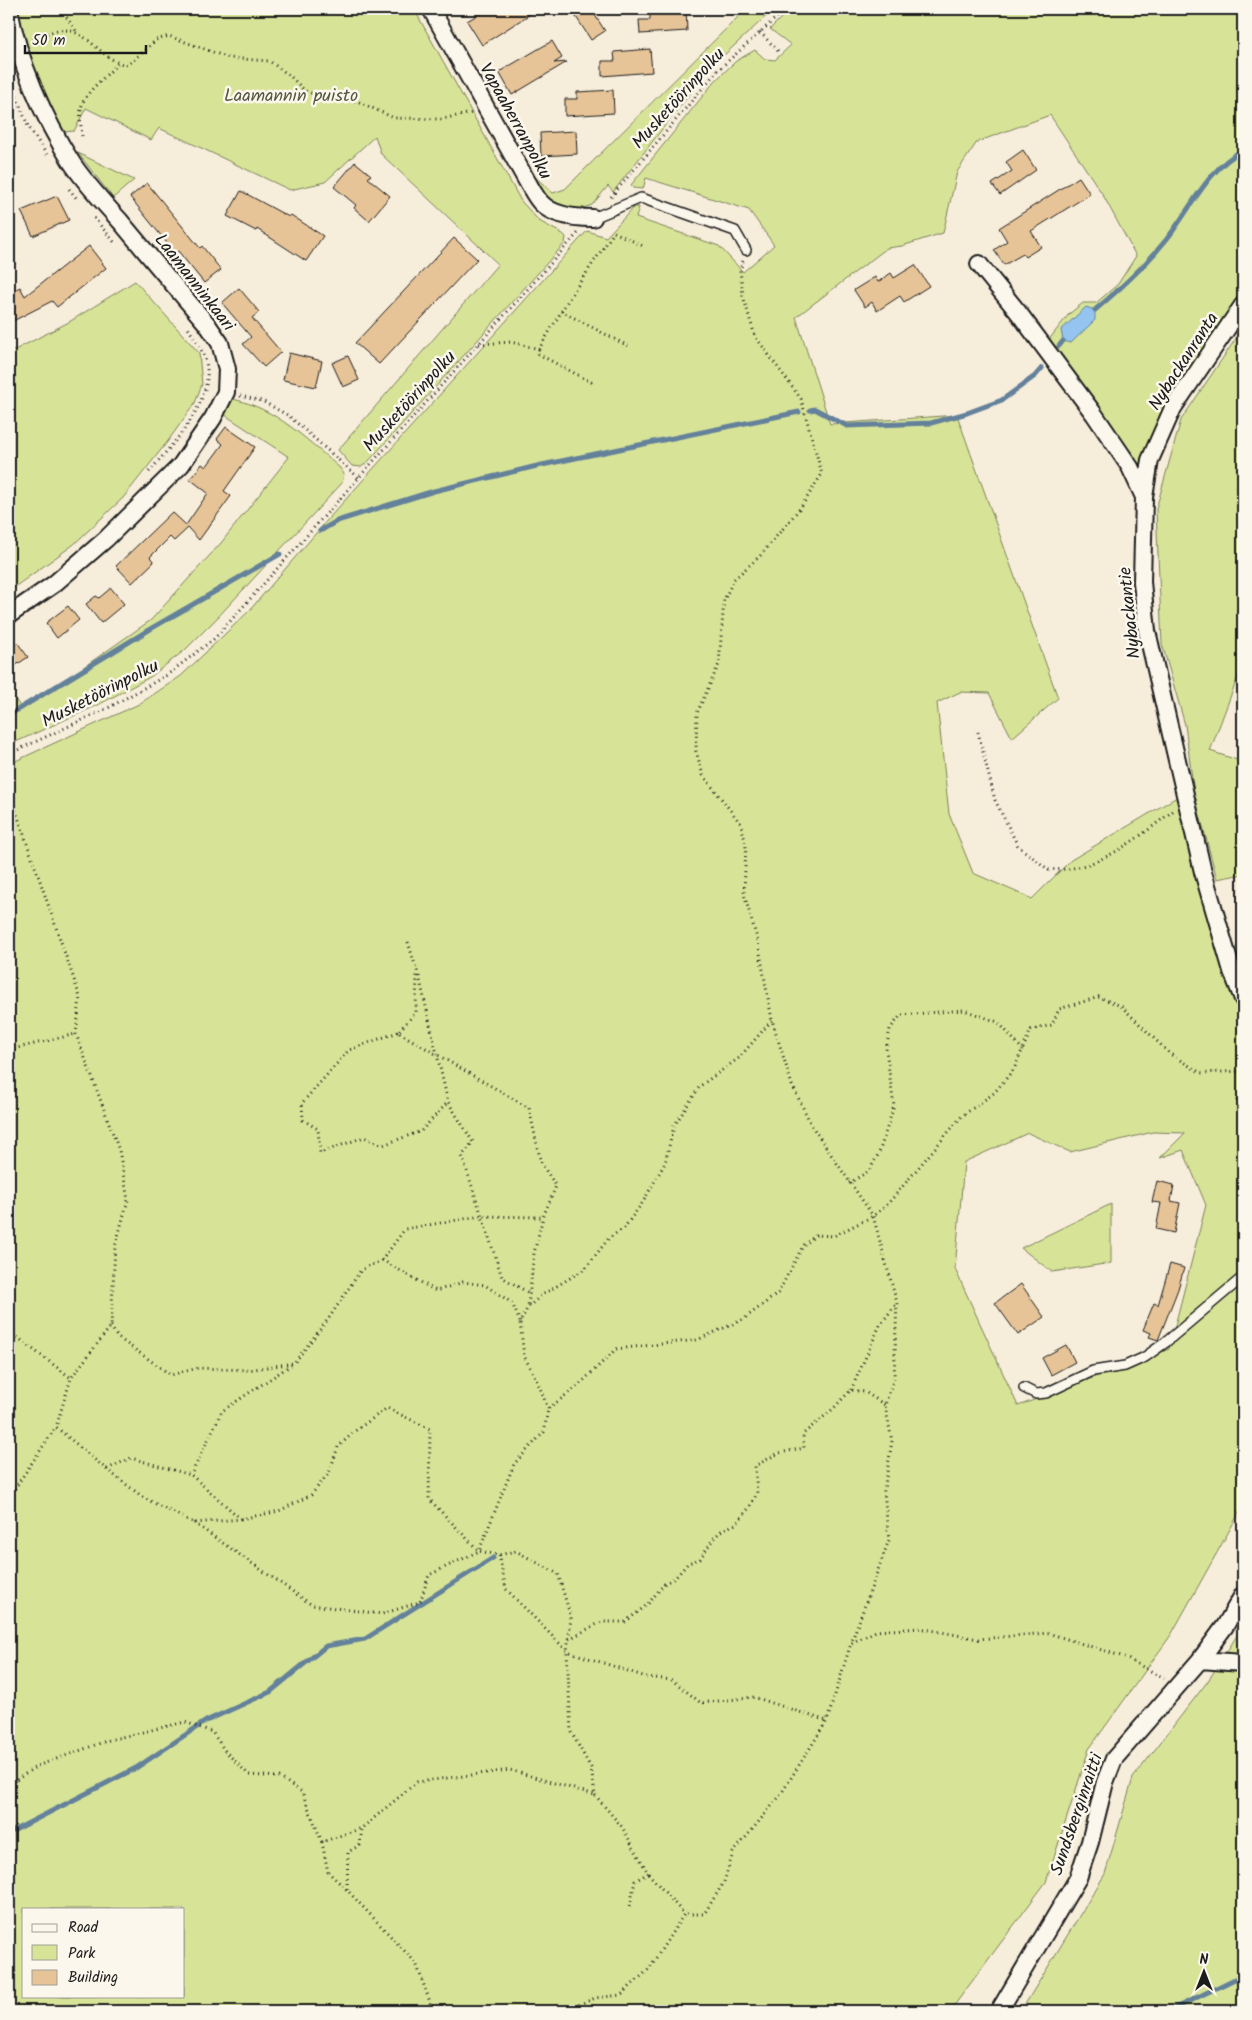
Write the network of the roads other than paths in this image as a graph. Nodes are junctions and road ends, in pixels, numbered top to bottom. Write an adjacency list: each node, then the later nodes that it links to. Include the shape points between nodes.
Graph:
1 (9, 9): 8 (street, Laamanninkaari, via 18,46 56,136 74,165 207,324 220,343 227,368 226,392 213,418 181,465 106,539 54,584)
2 (431, 9): 3 (street, Vapaaherranpolku, via 542,204 574,218)
3 (593, 218): 4 (lane, via 640,198 735,231)
4 (746, 250)
5 (979, 264): 7 (street, Nybackantie, via 1094,414 1130,467)
6 (1243, 305): 7 (street, Nybackanranta, via 1173,408 1150,460)
7 (1144, 497): 9 (street, Nybackantie, via 1142,582 1147,631 1211,899)
8 (9, 616)
9 (1243, 999)
10 (1243, 1277): 11 (lane, via 1145,1357 1125,1366 1092,1371 1046,1393 1036,1394)
11 (1024, 1388)
12 (1243, 1594): 13 (street, Sundsberginraitti)
13 (1200, 1660): 14 (street); 15 (street, Sundsberginraitti, via 1114,1759 1078,1878)
14 (1243, 1663)
15 (999, 2011)

